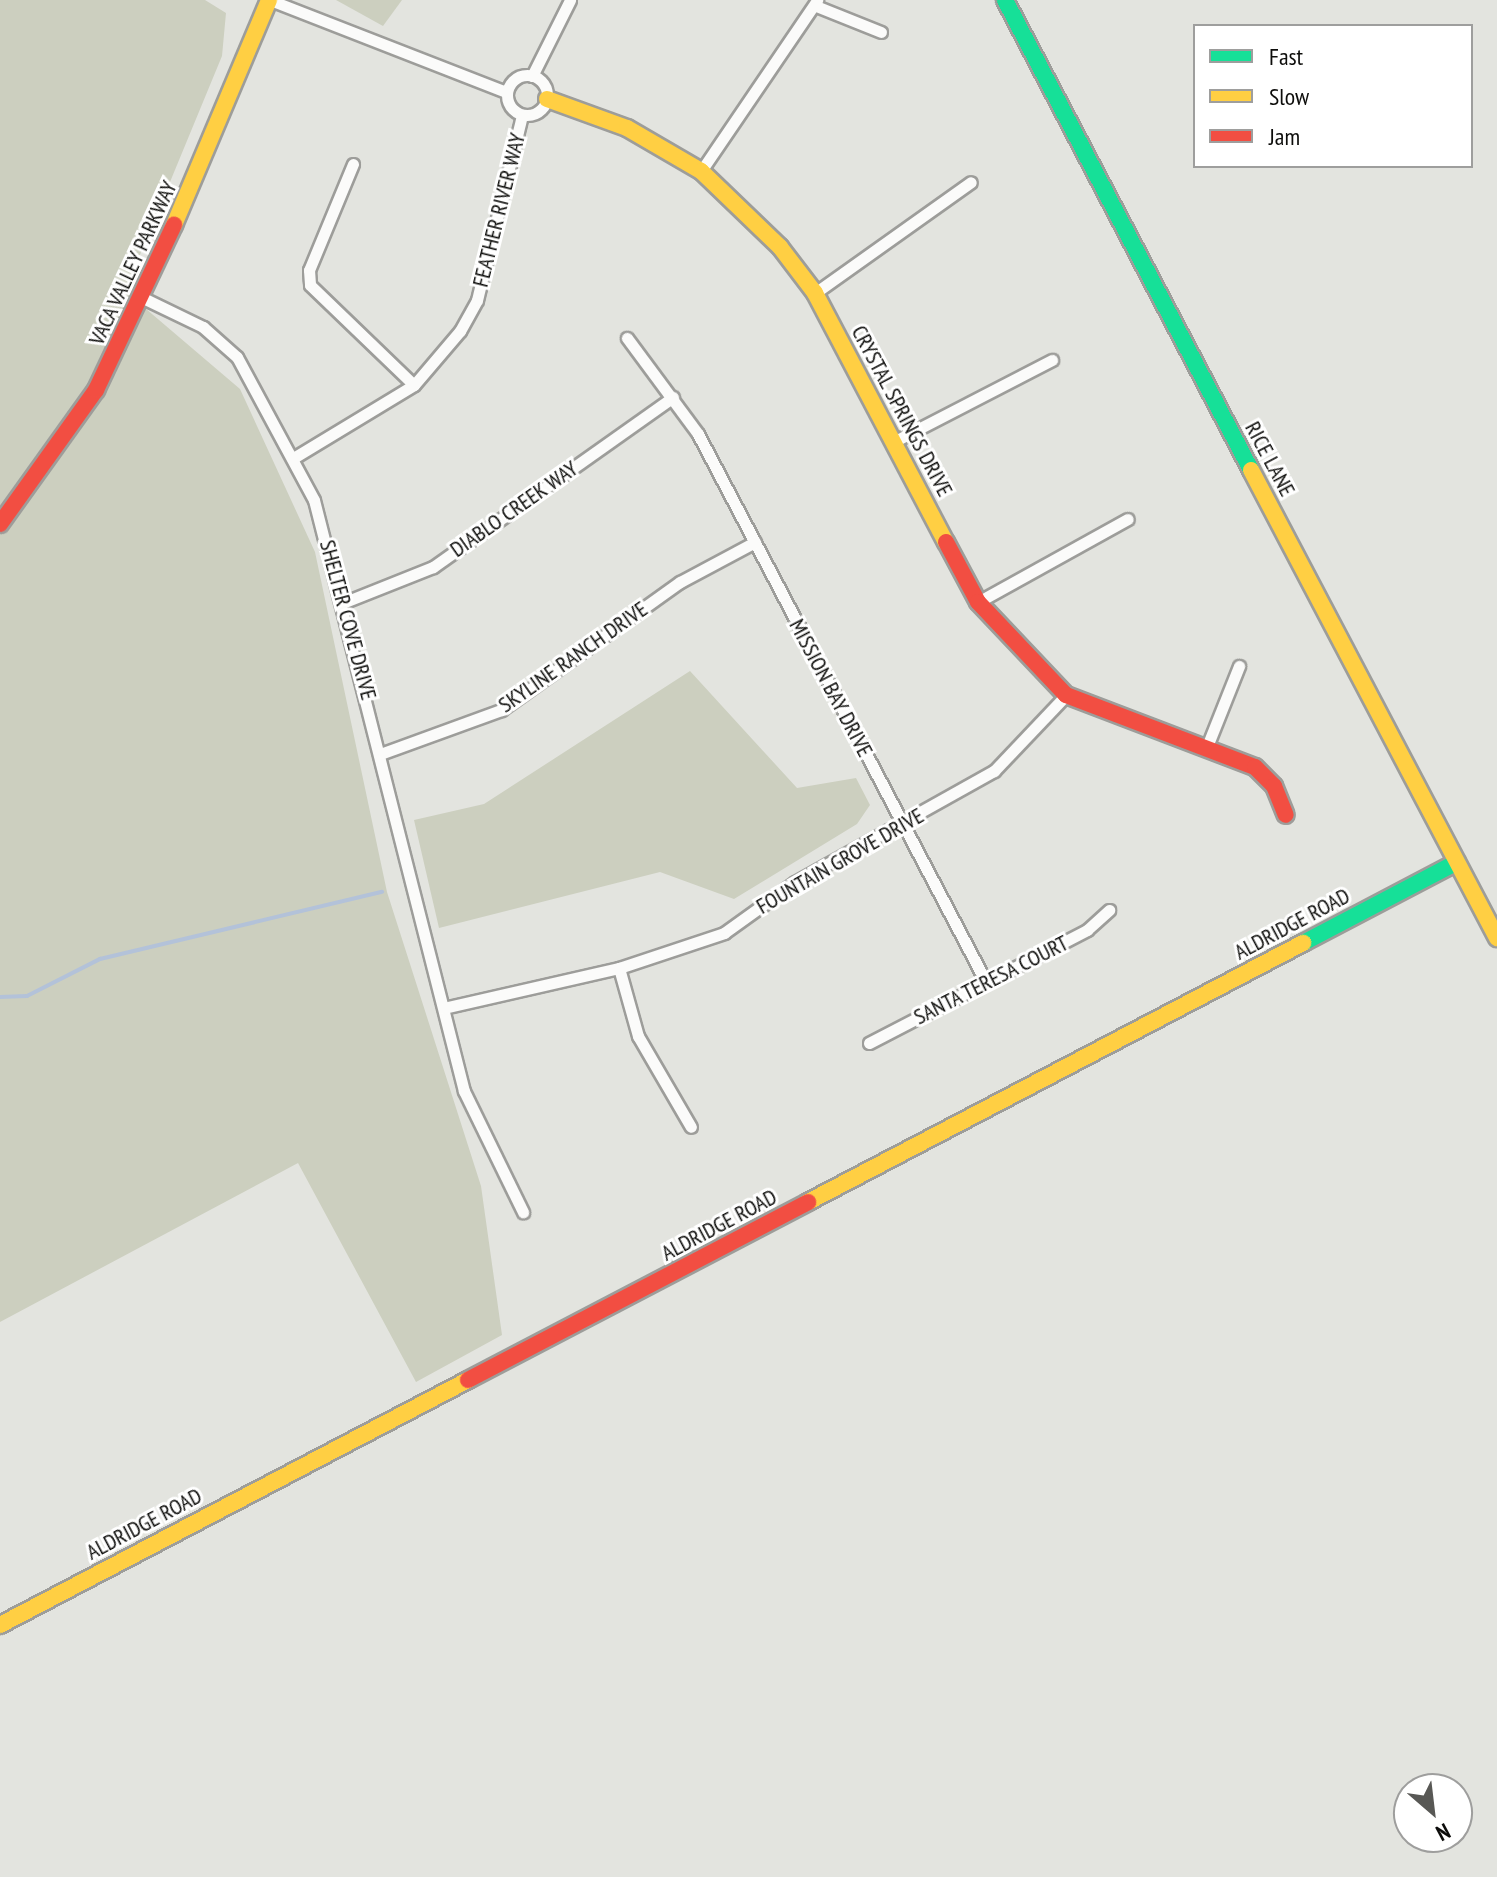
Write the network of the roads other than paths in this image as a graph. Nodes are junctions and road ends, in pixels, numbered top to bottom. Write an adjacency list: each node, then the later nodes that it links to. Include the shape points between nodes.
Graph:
1 (269, 0): 7 (street); 14 (street, VACA VALLEY PARKWAY)
2 (570, 0): 6 (street)
3 (1005, 0): 32 (street, RICE LANE)
4 (816, 3): 5 (street); 11 (street)
5 (881, 32)
6 (532, 76): 7 (street, via 518,77); 8 (street)
7 (506, 92): 9 (street)
8 (547, 99): 9 (street, via 536,113); 11 (street, CRYSTAL SPRINGS DRIVE, via 627,128)
9 (522, 115): 17 (street, FEATHER RIVER WAY, via 477,300)
10 (353, 164): 17 (street, via 309,270 310,285)
11 (701, 171): 13 (street, CRYSTAL SPRINGS DRIVE, via 746,210)
12 (971, 182): 13 (street)
13 (815, 293): 19 (street, CRYSTAL SPRINGS DRIVE)
14 (143, 298): 20 (street, SHELTER COVE DRIVE, via 203,327 237,357); 22 (street, VACA VALLEY PARKWAY, via 96,390)
15 (627, 338): 18 (street, MISSION BAY DRIVE)
16 (1052, 360): 19 (street)
17 (414, 385): 20 (street, FEATHER RIVER WAY)
18 (673, 397): 23 (street, MISSION BAY DRIVE); 24 (street, DIABLO CREEK WAY, via 433,567)
19 (893, 442): 25 (street, CRYSTAL SPRINGS DRIVE)
20 (295, 457): 24 (street, SHELTER COVE DRIVE)
21 (1128, 519): 25 (street)
22 (0, 524)
23 (755, 542): 29 (street, SKYLINE RANCH DRIVE, via 680,582 501,710); 31 (street, MISSION BAY DRIVE)
24 (345, 602): 29 (street, SHELTER COVE DRIVE)
25 (978, 602): 27 (street, CRYSTAL SPRINGS DRIVE)
26 (1239, 666): 28 (street)
27 (1066, 695): 28 (street, CRYSTAL SPRINGS DRIVE); 31 (street, FOUNTAIN GROVE DRIVE, via 994,771)
28 (1208, 744): 30 (street, CRYSTAL SPRINGS DRIVE, via 1255,767 1274,786)
29 (383, 753): 37 (street, SHELTER COVE DRIVE)
30 (1286, 815)
31 (903, 825): 35 (street, FOUNTAIN GROVE DRIVE, via 795,882 724,933); 36 (street, MISSION BAY DRIVE)
32 (1457, 862): 34 (street, RICE LANE); 41 (street, ALDRIDGE ROAD)
33 (1109, 910): 36 (street, SANTA TERESA COURT, via 1087,930)
34 (1497, 938)
35 (619, 968): 37 (street, FOUNTAIN GROVE DRIVE); 39 (street, via 638,1036)
36 (986, 982): 38 (street, SANTA TERESA COURT)
37 (444, 1008): 40 (street, SHELTER COVE DRIVE, via 475,1119)
38 (869, 1043)
39 (691, 1127)
40 (523, 1212)
41 (0, 1625)

